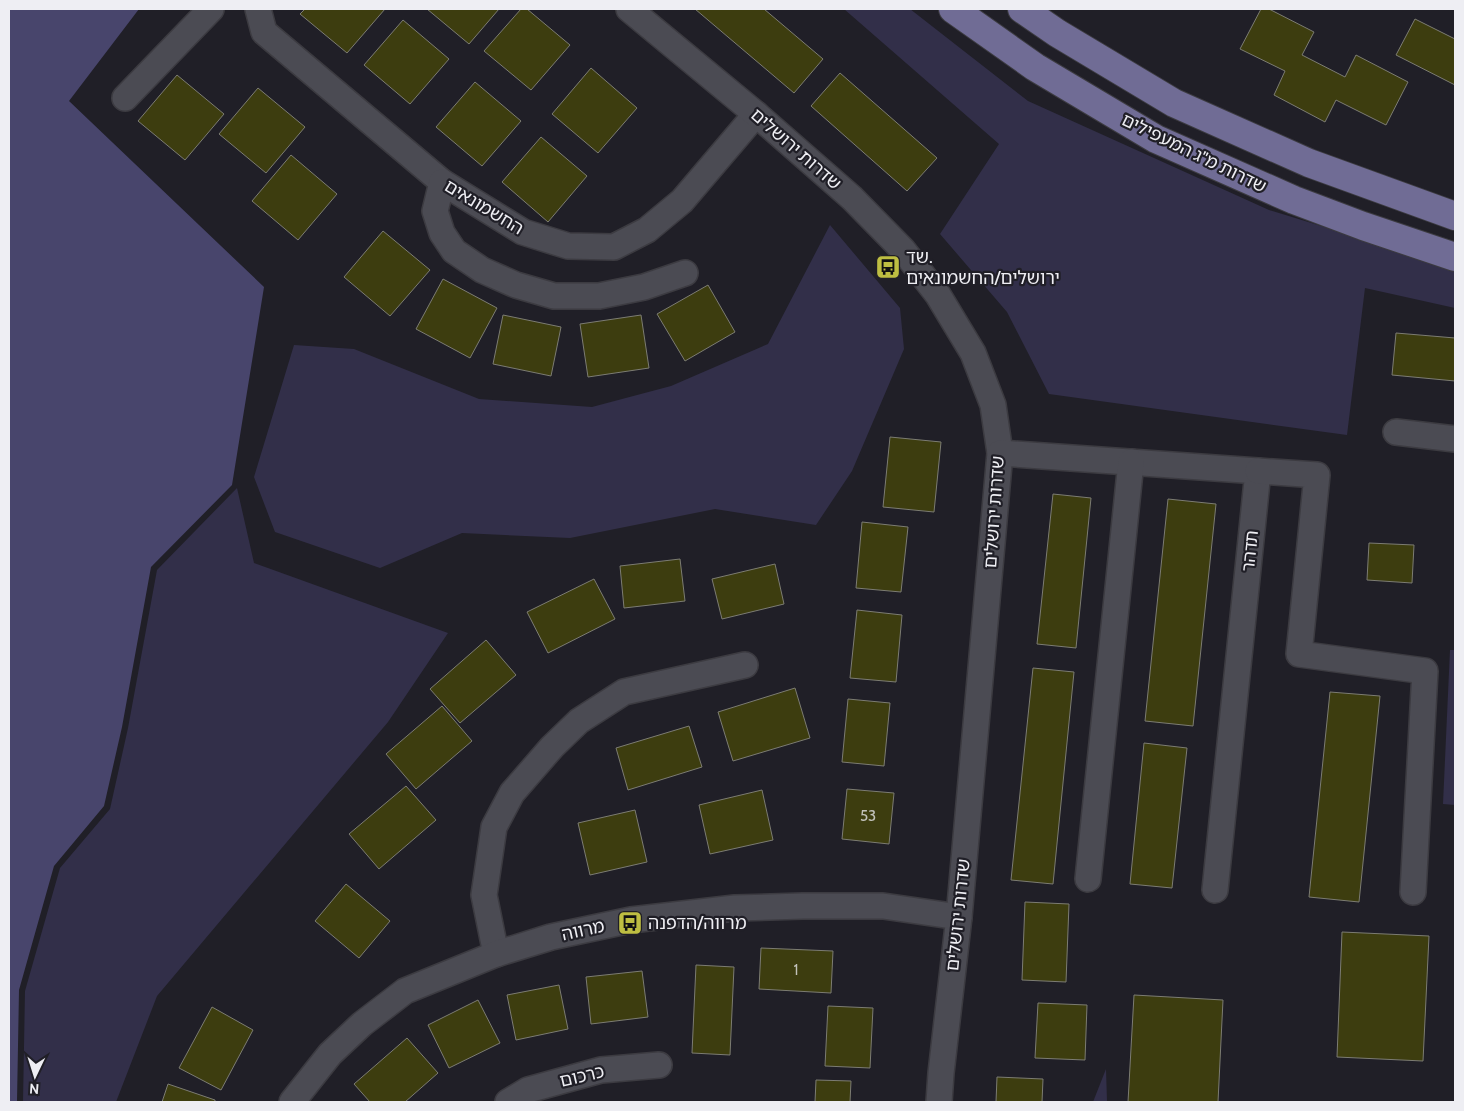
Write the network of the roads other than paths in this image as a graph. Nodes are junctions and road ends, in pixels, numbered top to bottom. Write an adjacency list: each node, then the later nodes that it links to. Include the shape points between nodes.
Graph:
1 (210, 9): 6 (street)
2 (258, 9): 8 (street, החשמונאים, via 264,32)
3 (629, 9): 7 (street, שדרות ירושלים)
4 (953, 9): 10 (main road, שדרות מ"ג המעפילים, via 1035,67 1156,138 1294,200)
5 (1022, 9): 9 (main road, שדרות מ"ג המעפילים, via 1174,103 1310,164)
6 (125, 98)
7 (756, 114): 8 (street, החשמונאים, via 682,200 647,230 614,247 568,246 523,232); 14 (street, שדרות ירושלים, via 852,198 903,250 938,295 973,353 993,405)
8 (442, 182): 11 (street, via 435,211 442,233 454,251 482,270 516,285 554,296 599,296 644,287)
9 (1455, 216)
10 (1455, 257)
11 (685, 273)
12 (1396, 432): 13 (street)
13 (1455, 440)
14 (1000, 453): 15 (street); 21 (street, שדרות ירושלים)
15 (1130, 462): 16 (street); 18 (street)
16 (1258, 470): 19 (street, תדהר); 20 (street, via 1317,475 1299,654 1425,672)
17 (745, 665): 22 (street, via 624,692 579,721 512,793 494,826 484,896)
18 (1088, 878)
19 (1215, 890)
20 (1413, 892)
21 (959, 917): 22 (street, מרווה, via 883,906 735,908 631,920 551,937); 26 (street, שדרות ירושלים)
22 (496, 954): 25 (street, מרווה, via 405,991 330,1054)
23 (659, 1065): 24 (street, כרכום, via 601,1070)
24 (524, 1098)
25 (292, 1102)
26 (939, 1102)

